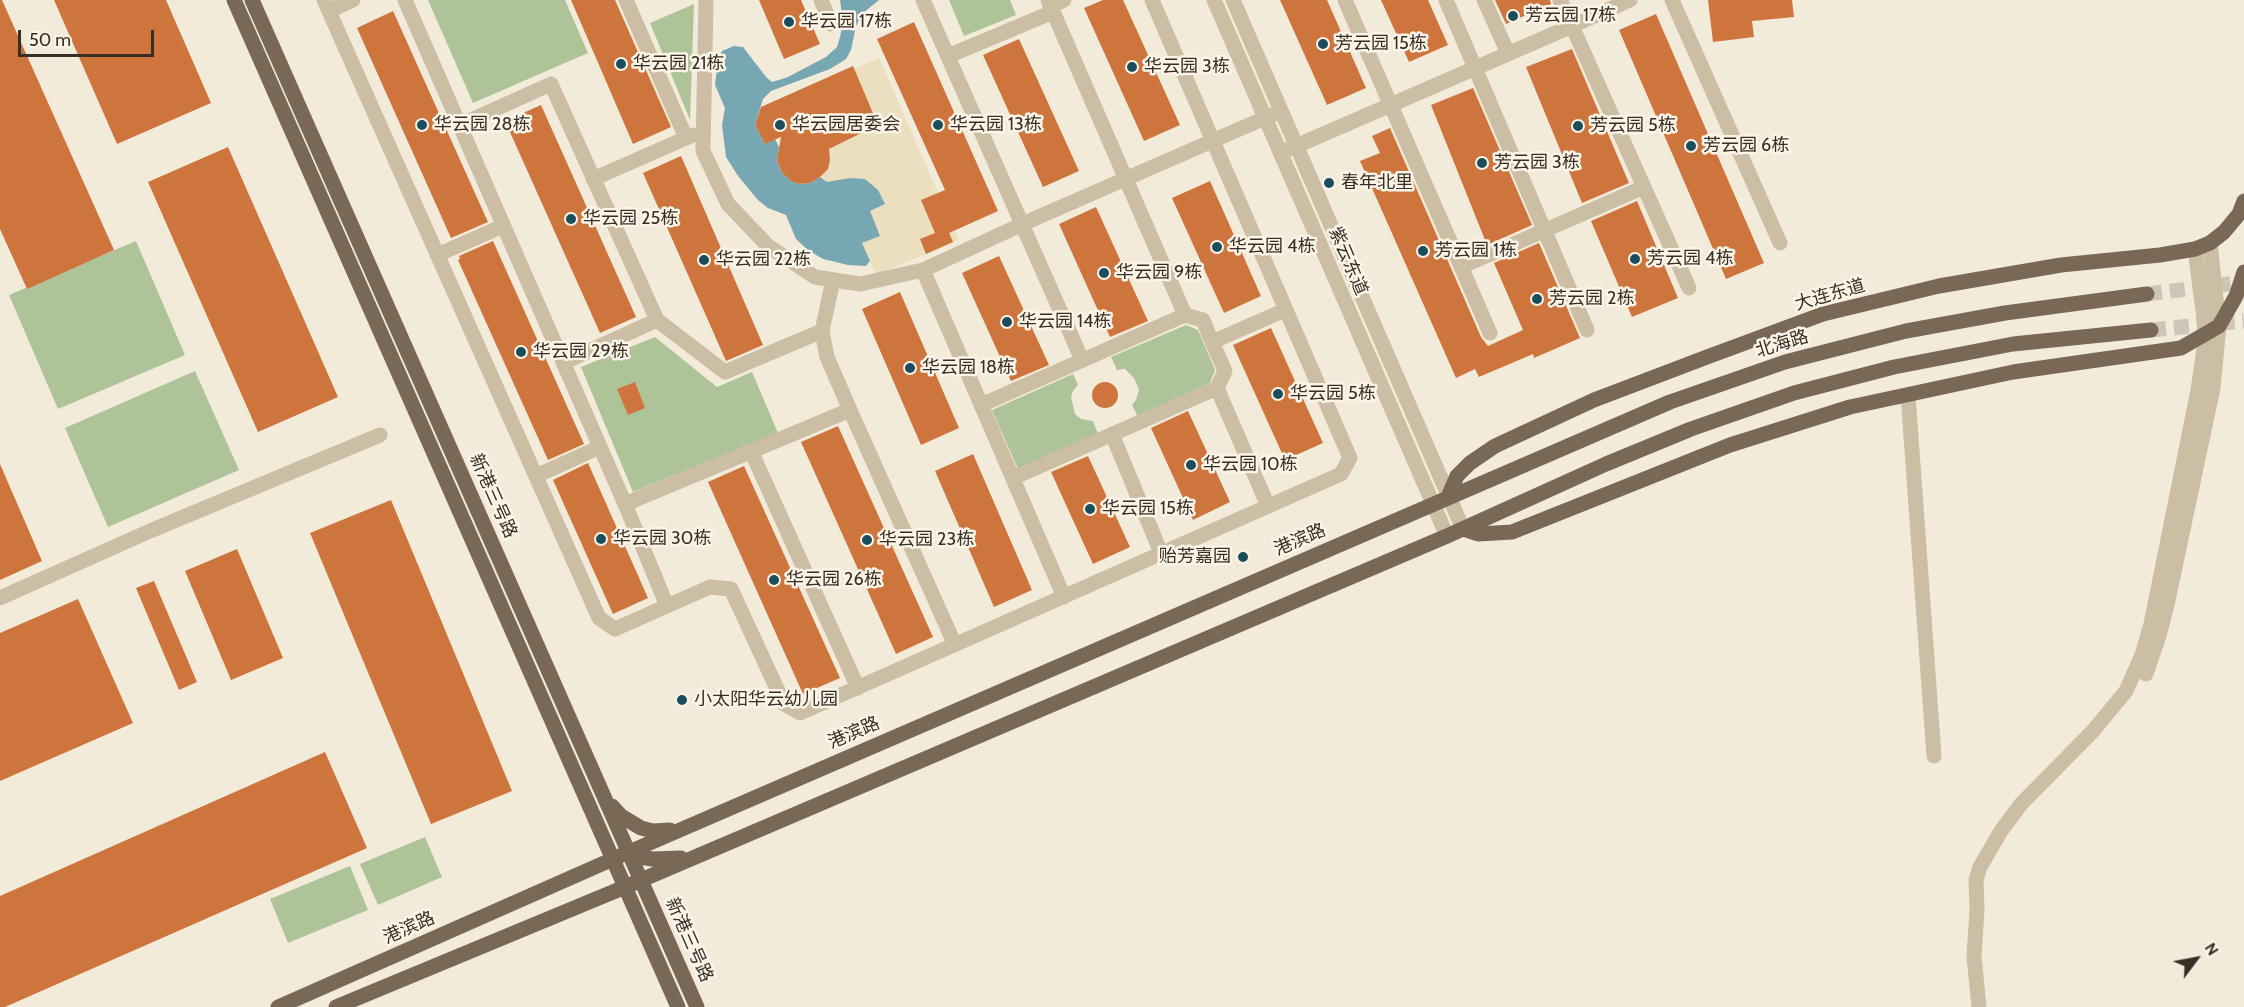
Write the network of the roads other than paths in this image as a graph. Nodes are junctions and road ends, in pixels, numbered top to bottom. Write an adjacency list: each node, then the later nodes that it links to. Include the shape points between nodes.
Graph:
1 (234, 0): 86 (main road, 新港三号路)
2 (252, 0): 85 (main road, 新港三号路)
3 (354, 0): 18 (street)
4 (405, 0): 28 (street)
5 (626, 0): 30 (street)
6 (705, 0): 29 (street)
7 (820, 0): 20 (street)
8 (923, 0): 23 (street)
9 (1152, 0): 31 (street)
10 (1214, 0): 27 (street, 紫云东道)
11 (1233, 0): 26 (street, 紫云东道)
12 (1345, 0): 25 (street)
13 (1446, 0): 24 (street)
14 (1484, 0): 22 (street)
15 (1560, 0): 21 (street)
16 (1630, 0): 21 (street)
17 (1672, 0): 41 (street)
18 (327, 5): 43 (street)
19 (1054, 5): 23 (street); 35 (street)
20 (831, 24)
21 (1572, 26): 22 (street); 36 (street)
22 (1508, 53): 24 (street)
23 (948, 56): 38 (street)
24 (1475, 67): 25 (street); 40 (street)
25 (1389, 105): 32 (street); 44 (street)
26 (1281, 111): 27 (street); 32 (street, 紫云东道)
27 (1265, 119): 31 (street); 33 (street, 紫云东道)
28 (460, 125): 34 (street, via 551,84); 39 (street)
29 (704, 130): 30 (street); 47 (street, via 703,151 728,204 768,246 815,277)
30 (686, 138): 34 (street)
31 (1212, 142): 35 (street); 51 (street)
32 (1296, 146): 33 (street); 72 (street, 紫云东道)
33 (1280, 153): 74 (street, 紫云东道)
34 (593, 179): 53 (street)
35 (1125, 180): 38 (street); 52 (street)
36 (1644, 187): 40 (street); 48 (street)
37 (2244, 201): 42 (main road, via 2224,232)
38 (1022, 225): 45 (street); 60 (street)
39 (503, 226): 43 (street); 61 (street)
40 (1544, 230): 44 (street); 55 (street)
41 (1780, 243)
42 (2203, 246): 57 (street); 72 (main road, 大连东道, via 1939,286 1823,314 1605,396 1495,446 1457,476)
43 (437, 255): 70 (street)
44 (1461, 267): 58 (street)
45 (923, 270): 47 (street, via 860,284); 64 (street)
46 (2244, 272): 50 (main road)
47 (833, 280): 54 (street)
48 (1689, 288)
49 (2147, 294): 72 (main road, 北海路, via 1906,331 1785,362 1670,402)
50 (2241, 294): 57 (main road)
51 (1286, 310): 59 (street); 75 (street, via 1350,458 1341,474)
52 (1185, 315): 59 (street, via 1203,320); 60 (street)
53 (657, 321): 54 (street, via 725,372); 61 (street)
54 (822, 330): 65 (street, via 827,357)
55 (1587, 330)
56 (2151, 330): 76 (main road, via 1953,354 1806,389 1690,429)
57 (2212, 330): 63 (main road, via 2181,348 2013,372); 97 (street, via 2151,624 2136,672 2109,713 2036,787 2001,831 1980,867 1976,880 1974,956)
58 (1490, 333)
59 (1212, 342): 62 (street, via 1225,371)
60 (1082, 360): 64 (street)
61 (563, 363): 68 (street)
62 (1217, 388): 67 (street); 75 (street)
63 (1908, 395): 76 (main road, via 1850,407 1730,445 1512,532 1478,534); 84 (street)
64 (981, 405): 71 (street)
65 (850, 410): 69 (street); 82 (street)
66 (380, 435): 80 (street)
67 (1112, 435): 71 (street); 78 (street)
68 (600, 447): 70 (street); 73 (street)
69 (751, 451): 73 (street); 83 (street)
70 (536, 476): 81 (street, via 599,618 615,629)
71 (1013, 478): 79 (street)
72 (1448, 497): 74 (main road, 港滨路); 76 (street, 紫云东道)
73 (625, 504): 81 (street)
74 (1432, 504): 77 (street, 紫云东道); 87 (main road, 港滨路)
75 (1268, 506): 78 (street)
76 (1463, 529): 77 (main road)
77 (1447, 536): 89 (main road)
78 (1161, 554): 79 (street)
79 (1064, 597): 82 (street)
80 (0, 598)
81 (667, 606): 83 (street, via 710,587 731,589 784,704 800,713)
82 (955, 645): 83 (street)
83 (858, 688)
84 (1934, 756)
85 (603, 793): 87 (main road, via 621,816 641,828 663,832); 88 (main road, 新港三号路)
86 (586, 800): 88 (main road, via 605,829); 90 (main road, 新港三号路)
87 (682, 829): 88 (main road, 港滨路)
88 (629, 852): 89 (main road, via 664,860); 90 (main road, 港滨路); 91 (main road, 新港三号路)
89 (696, 856): 91 (main road)
90 (612, 859): 92 (main road, 新港三号路); 93 (main road, 港滨路)
91 (641, 879): 92 (main road); 96 (main road, 新港三号路)
92 (625, 887): 94 (main road); 95 (main road, 新港三号路)
93 (278, 1007)
94 (336, 1007)
95 (678, 1007)
96 (697, 1007)
97 (1979, 1007)

